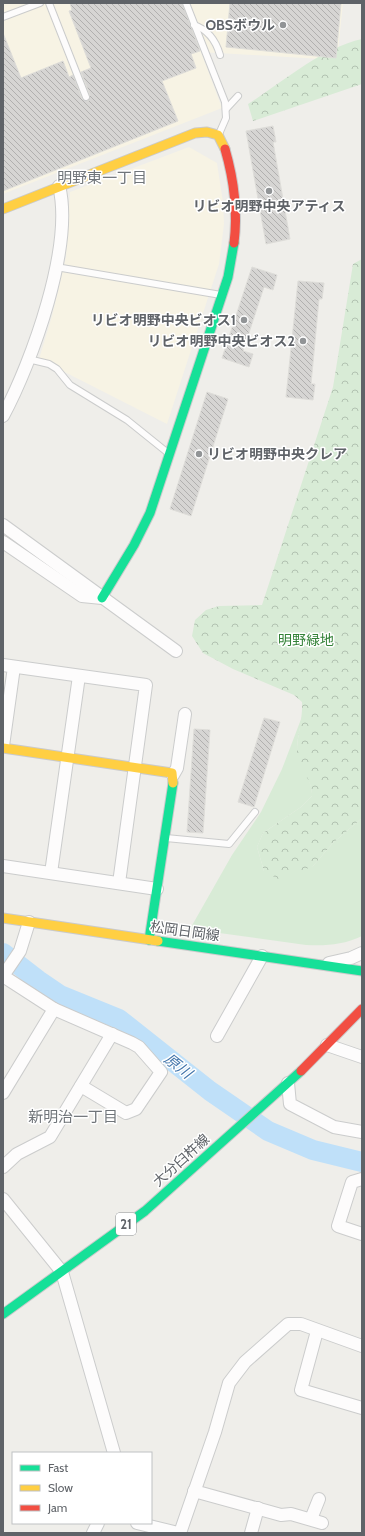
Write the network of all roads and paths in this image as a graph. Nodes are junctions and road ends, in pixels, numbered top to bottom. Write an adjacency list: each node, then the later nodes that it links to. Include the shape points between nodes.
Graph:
1 (40, 3): 4 (lane)
2 (49, 3): 8 (lane)
3 (186, 3): 5 (lane)
4 (3, 17)
5 (194, 25): 6 (lane, via 213,38); 9 (lane)
6 (220, 56)
7 (238, 96): 9 (lane)
8 (86, 97)
9 (226, 109): 10 (lane, via 226,118)
10 (218, 135): 11 (street, via 195,132); 14 (street, via 230,166 237,209 233,257)
11 (60, 186): 12 (street); 13 (street, via 62,223)
12 (3, 209)
13 (56, 267): 14 (lane); 15 (street, via 47,304)
14 (222, 296): 17 (street)
15 (28, 359): 16 (street); 17 (lane, via 49,364 57,369 70,385 127,420)
16 (3, 416)
17 (170, 454): 20 (street, via 147,520)
18 (3, 525): 20 (street)
19 (3, 542): 20 (street, via 82,596)
20 (102, 598): 21 (street)
21 (176, 651)
22 (9, 666): 23 (street); 25 (street)
23 (79, 676): 26 (street); 27 (street, via 146,685)
24 (185, 714): 28 (street, via 177,768)
25 (3, 747): 26 (street)
26 (68, 757): 27 (street); 32 (street)
27 (135, 767): 28 (street, via 169,772); 33 (street)
28 (173, 775): 30 (street)
29 (255, 812): 30 (lane, via 229,844)
30 (165, 837): 34 (street)
31 (3, 866): 32 (street)
32 (51, 873): 33 (street)
33 (119, 883): 34 (street)
34 (157, 889): 37 (street)
35 (3, 918): 36 (street, 松岡日岡線)
36 (29, 922): 37 (street, 松岡日岡線); 42 (street, via 20,951)
37 (149, 940): 39 (street, 松岡日岡線)
38 (362, 953): 40 (street, via 333,963)
39 (262, 956): 40 (street, 松岡日岡線); 46 (street)
40 (310, 963): 41 (street, 松岡日岡線)
41 (362, 971)
42 (4, 975): 43 (street)
43 (54, 1008): 45 (street); 51 (street)
44 (362, 1009): 47 (street, 大分臼杵線 / 21)
45 (112, 1034): 50 (street); 50 (street, via 138,1047 161,1072 136,1109 126,1113)
46 (217, 1036)
47 (327, 1045): 48 (street); 49 (street, 大分臼杵線 / 21)
48 (362, 1057)
49 (288, 1083): 52 (street, via 290,1104 334,1127); 57 (street, 大分臼杵線 / 21, via 145,1211)
50 (81, 1086): 53 (street, via 50,1137 17,1154)
51 (3, 1093)
52 (362, 1132)
53 (3, 1167)
54 (362, 1179): 56 (street, via 352,1182 338,1226)
55 (3, 1199): 57 (street)
56 (362, 1234)
57 (62, 1272): 58 (street, 大分臼杵線 / 21); 62 (street)
58 (3, 1314)
59 (317, 1331): 60 (street); 61 (street, via 301,1390); 63 (street, via 301,1324 288,1324 245,1362 229,1383)
60 (361, 1343)
61 (362, 1408)
62 (114, 1452)
63 (194, 1492): 65 (street); 69 (street)
64 (319, 1499): 65 (street, via 317,1521)
65 (258, 1508): 70 (street)
66 (98, 1524): 68 (street)
67 (141, 1524): 69 (street)
68 (93, 1533)
69 (179, 1533)
70 (251, 1533)

